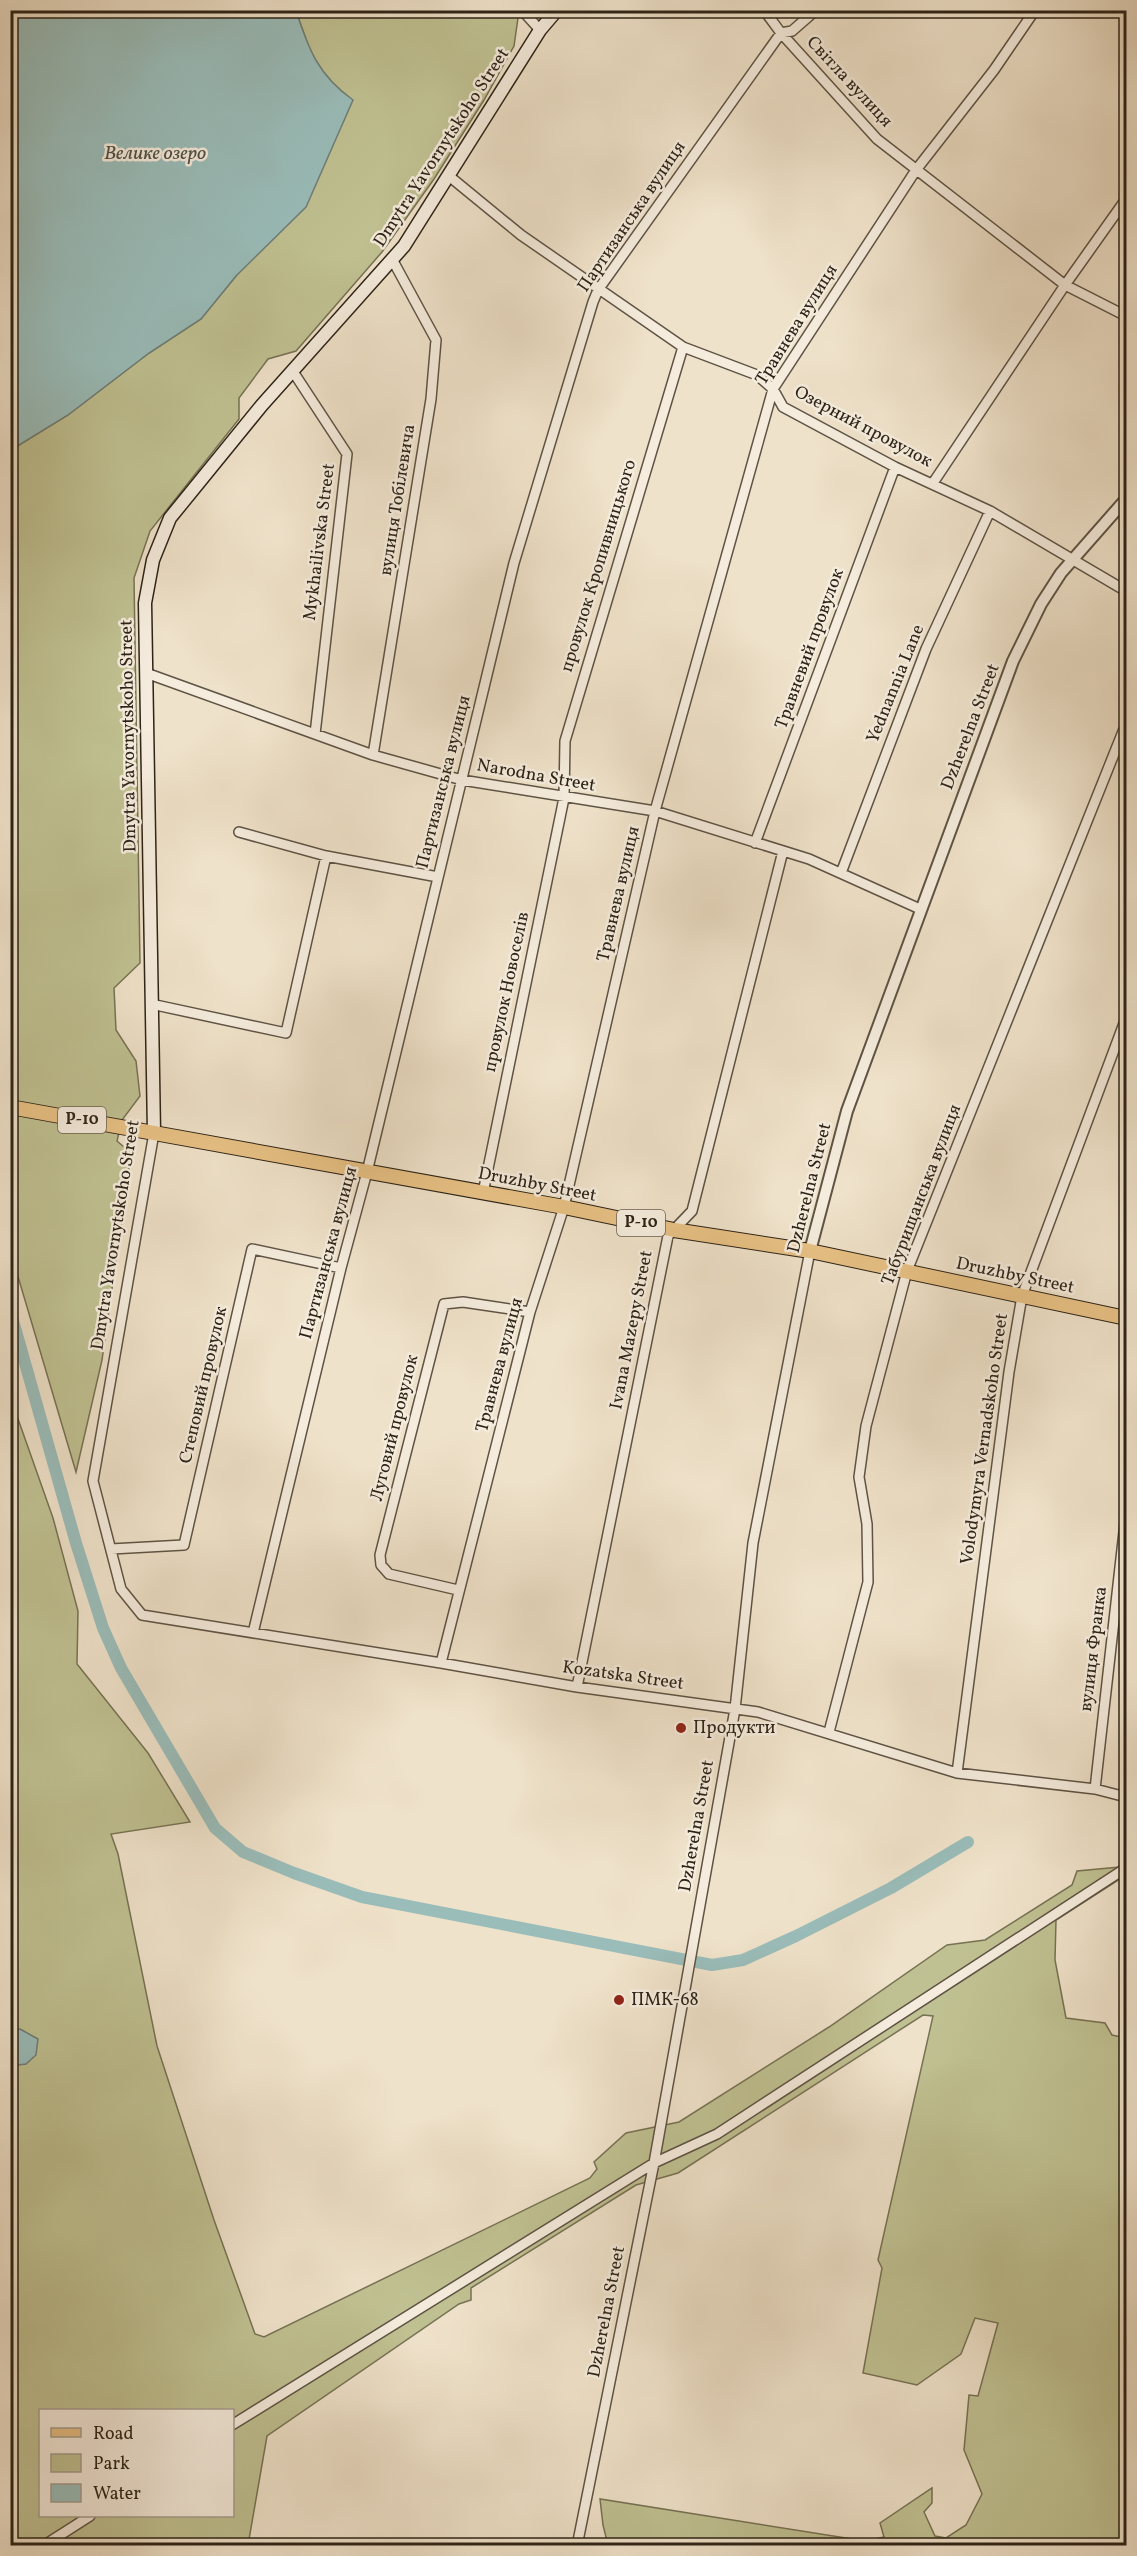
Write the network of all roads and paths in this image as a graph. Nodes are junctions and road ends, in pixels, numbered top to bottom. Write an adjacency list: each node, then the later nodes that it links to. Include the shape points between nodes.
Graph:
1 (522, 10): 6 (street)
2 (557, 10): 6 (main road, Dmytra Yavornytskoho Street)
3 (764, 10): 7 (street, Світла вулиця)
4 (816, 10): 7 (street, Партизанська вулиця, via 792,31)
5 (1035, 10): 8 (street, Травнева вулиця)
6 (540, 30): 9 (main road, Dmytra Yavornytskoho Street)
7 (781, 33): 8 (street, Світла вулиця, via 877,139); 13 (street, Партизанська вулиця)
8 (916, 170): 12 (street); 17 (street, Травнева вулиця)
9 (449, 176): 11 (main road, Dmytra Yavornytskoho Street); 13 (street, Озерний провулок, via 521,235)
10 (1126, 199): 12 (street)
11 (392, 259): 16 (main road, Dmytra Yavornytskoho Street); 27 (street, вулиця Тобілевича, via 436,340 431,399)
12 (1065, 285): 14 (street); 19 (street)
13 (598, 290): 15 (street, Озерний провулок); 28 (street, Партизанська вулиця, via 514,563)
14 (1126, 316)
15 (682, 347): 17 (street, Озерний провулок, via 758,375); 29 (street, провулок Кропивницького, via 565,741)
16 (292, 370): 24 (main road, Dmytra Yavornytskoho Street, via 170,518 153,560 145,603); 26 (street, Mykhailivska Street, via 347,454)
17 (773, 389): 18 (street, Озерний провулок, via 783,407); 30 (street, Травнева вулиця)
18 (895, 467): 19 (street, Озерний провулок); 32 (street, Травневий провулок)
19 (933, 483): 21 (street, Озерний провулок)
20 (1126, 499): 22 (street, Dzherelna Street)
21 (990, 511): 22 (street, Озерний провулок); 35 (street, Yednannia Lane, via 926,649)
22 (1075, 560): 23 (street, Озерний провулок); 37 (street, Dzherelna Street, via 1061,573 1041,604 1013,661)
23 (1126, 591)
24 (146, 673): 26 (street, Narodna Street); 38 (main road, Dmytra Yavornytskoho Street)
25 (1126, 724): 48 (street, Табурищанська вулиця)
26 (315, 734): 27 (street, Narodna Street)
27 (373, 755): 28 (street, Narodna Street)
28 (462, 780): 29 (street, Narodna Street); 36 (street, Партизанська вулиця)
29 (564, 798): 30 (street, Narodna Street); 43 (street, провулок Новоселів)
30 (655, 811): 32 (street, Narodna Street); 44 (street, Травнева вулиця)
31 (239, 832): 34 (street)
32 (755, 843): 33 (street, Narodna Street)
33 (783, 851): 35 (street, Narodna Street); 45 (street, Ivana Mazepy Street, via 692,1210)
34 (326, 856): 36 (street); 38 (street, via 286,1033)
35 (842, 873): 37 (street, Narodna Street)
36 (438, 877): 42 (street, Партизанська вулиця)
37 (920, 909): 46 (street, Dzherelna Street, via 847,1111)
38 (151, 1004): 41 (main road, Dmytra Yavornytskoho Street)
39 (1126, 1018): 49 (street, Volodymyra Vernadskoho Street)
40 (10, 1107): 41 (main road, Druzhby Street / Р-10)
41 (154, 1133): 42 (main road, Druzhby Street / Р-10); 53 (street, Dmytra Yavornytskoho Street, via 93,1481)
42 (367, 1172): 43 (main road, Druzhby Street / Р-10); 47 (street, Партизанська вулиця)
43 (483, 1193): 44 (main road, Druzhby Street / Р-10)
44 (564, 1207): 45 (main road, Druzhby Street / Р-10); 50 (street, Травнева вулиця)
45 (674, 1230): 46 (main road, Druzhby Street / Р-10); 58 (street, Ivana Mazepy Street, via 668,1236)
46 (810, 1251): 48 (main road, Druzhby Street / Р-10); 59 (street, Dzherelna Street, via 753,1543)
47 (340, 1268): 53 (street, Степовий провулок, via 252,1249 184,1545); 56 (street, Партизанська вулиця)
48 (907, 1271): 49 (main road, Druzhby Street / Р-10); 60 (street, Табурищанська вулиця, via 866,1426 859,1477 867,1524 868,1582)
49 (1022, 1296): 51 (main road, Druzhby Street / Р-10); 61 (street, Volodymyra Vernadskoho Street)
50 (530, 1312): 55 (street, Травнева вулиця); 55 (street, Луговий провулок, via 450,1302 444,1304 441,1315 380,1555 381,1565 389,1574)
51 (1126, 1318)
52 (1126, 1514): 62 (street, вулиця Франка)
53 (111, 1549): 54 (street, Dmytra Yavornytskoho Street)
54 (121, 1589): 56 (street, Kozatska Street, via 142,1615)
55 (458, 1590): 57 (street, Травнева вулиця)
56 (253, 1633): 57 (street, Kozatska Street)
57 (441, 1663): 58 (street, Kozatska Street)
58 (577, 1687): 59 (street, Kozatska Street)
59 (735, 1709): 60 (street, Kozatska Street); 65 (street, Dzherelna Street)
60 (829, 1732): 61 (street, Kozatska Street)
61 (957, 1773): 62 (street, Kozatska Street)
62 (1095, 1789): 63 (street, Kozatska Street)
63 (1126, 1797)
64 (1126, 1868): 65 (street, via 717,2134)
65 (654, 2163): 66 (street); 69 (street, Dzherelna Street)
66 (234, 2424)
67 (88, 2517): 68 (street)
68 (43, 2546)
69 (577, 2546)

